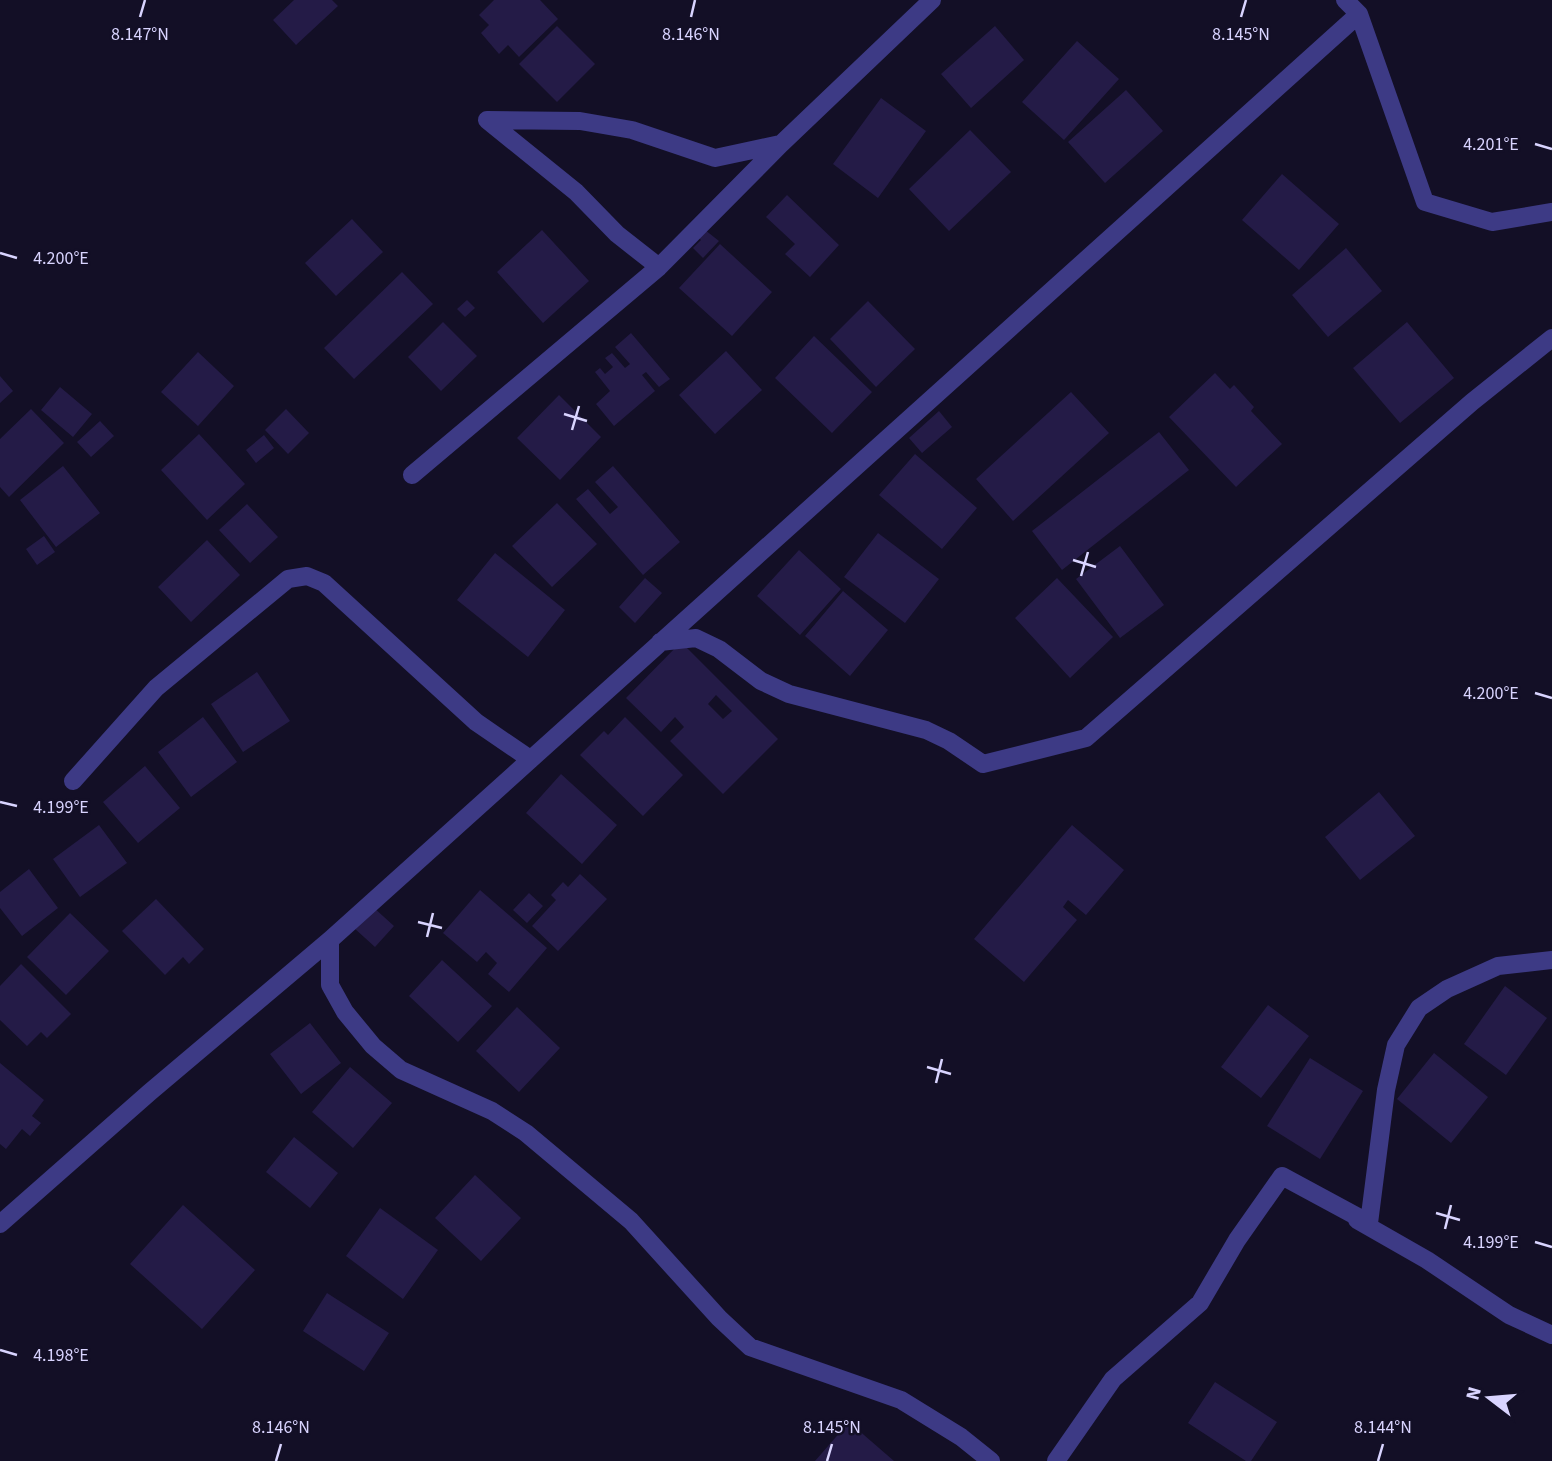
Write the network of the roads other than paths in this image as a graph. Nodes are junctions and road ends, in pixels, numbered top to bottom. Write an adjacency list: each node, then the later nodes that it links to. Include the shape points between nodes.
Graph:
1 (932, 0): 4 (street)
2 (1345, 0): 3 (street)
3 (1359, 14): 5 (street, via 1425,202 1492,222); 9 (street)
4 (781, 144): 6 (street); 6 (street, via 715,158 632,130 580,121 488,120)
5 (1552, 212)
6 (659, 267): 8 (street)
7 (1552, 338): 9 (street, via 1472,402 1086,738 983,764 926,730 789,694 696,638)
8 (412, 475)
9 (660, 642): 10 (street)
10 (530, 759): 11 (street, via 476,722 324,583 307,576 288,579 156,688); 12 (street)
11 (73, 781)
12 (330, 940): 15 (street); 17 (street, via 330,985 373,1046 401,1070 492,1111 526,1133 631,1221 750,1347 901,1400)
13 (1552, 961): 14 (street, via 1498,966 1447,989 1419,1008 1396,1045 1369,1223)
14 (1282, 1176): 16 (street, via 1427,1260 1510,1315); 18 (street, via 1200,1303 1113,1379)
15 (0, 1224)
16 (1552, 1335)
17 (990, 1461)
18 (1056, 1461)

